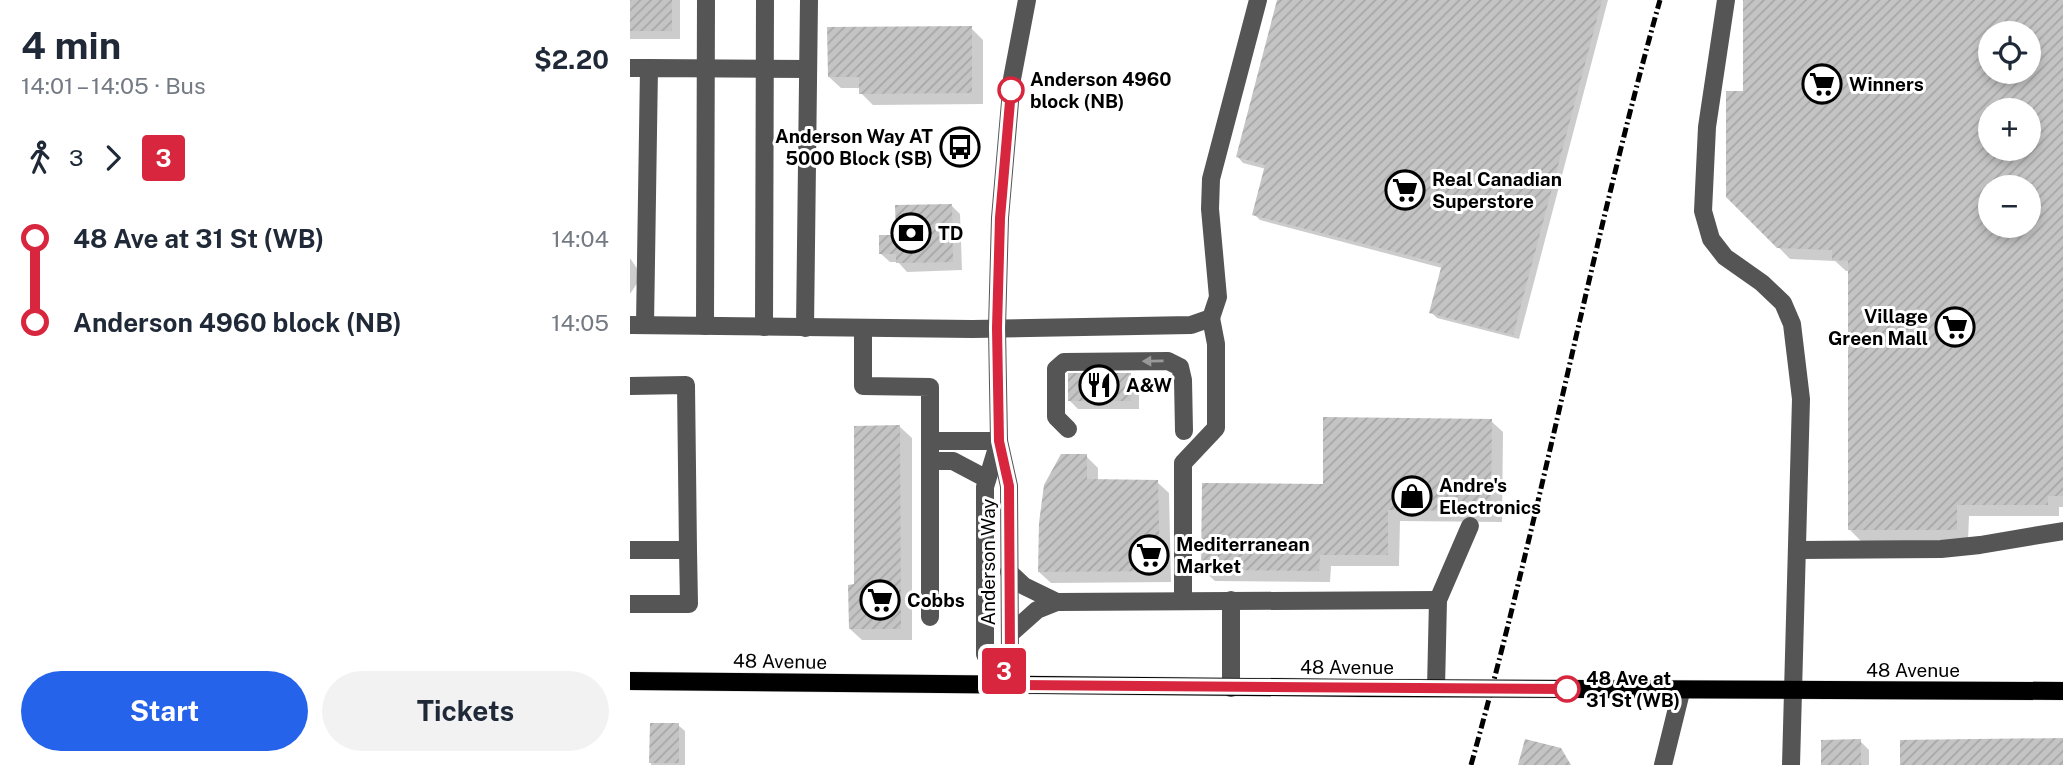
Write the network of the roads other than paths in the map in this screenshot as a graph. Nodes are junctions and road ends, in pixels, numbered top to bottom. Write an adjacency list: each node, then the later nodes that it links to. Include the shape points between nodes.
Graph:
1 (706, 0): 9 (street)
2 (765, 0): 10 (street)
3 (809, 0): 11 (street)
4 (1027, 0): 17 (street, Anderson Way, via 1012,79 1000,218)
5 (1258, 0): 12 (street, via 1211,179 1218,296)
6 (1726, 0): 30 (street, via 1706,127 1703,211 1711,239 1725,257 1783,303 1792,324 1801,399)
7 (630, 68): 8 (street)
8 (649, 68): 9 (street); 13 (street)
9 (707, 69): 10 (street); 14 (street)
10 (766, 69): 11 (street); 15 (street)
11 (808, 69): 16 (street)
12 (1211, 318): 17 (street, via 1191,325); 32 (street, via 1216,344 1216,428 1183,463)
13 (637, 325): 14 (street)
14 (705, 326): 15 (street)
15 (764, 327): 16 (street)
16 (805, 328): 18 (street)
17 (997, 328): 18 (street); 23 (street, Anderson Way)
18 (863, 329): 22 (street, via 863,386 930,387)
19 (630, 386): 29 (street, via 687,385)
20 (1068, 429): 21 (street, one-way to 20, via 1183,380 1180,367 1168,360 1064,362 1056,369 1055,405 1056,418)
21 (1184, 431)
22 (930, 441): 23 (street); 24 (street)
23 (999, 441): 25 (street, Anderson Way); 31 (street, Anderson Way, via 1009,486)
24 (930, 461): 25 (street, via 953,461); 37 (street)
25 (987, 480): 40 (street, Anderson Way, via 985,654)
26 (1470, 526): 34 (street)
27 (2063, 531): 30 (street, via 1941,549)
28 (630, 550): 29 (street)
29 (688, 550): 36 (street, via 690,604)
30 (1798, 550): 43 (street)
31 (1009, 572): 35 (street, via 1024,586); 38 (street, Anderson Way)
32 (1183, 600): 33 (street); 35 (street)
33 (1231, 600): 34 (street); 41 (street)
34 (1438, 600): 42 (street)
35 (1057, 602): 38 (street, via 1037,610)
36 (630, 604)
37 (930, 617)
38 (1010, 634): 40 (street, Anderson Way, via 1010,654)
39 (630, 681): 40 (main road, 48 Avenue)
40 (999, 685): 41 (main road, 48 Avenue)
41 (1231, 688): 42 (main road, 48 Avenue)
42 (1436, 688): 45 (main road, 48 Avenue)
43 (1794, 691): 44 (main road, 48 Avenue); 45 (main road, 48 Avenue); 47 (street)
44 (2063, 691)
45 (1681, 692): 46 (street)
46 (1663, 765)
47 (1791, 765)

